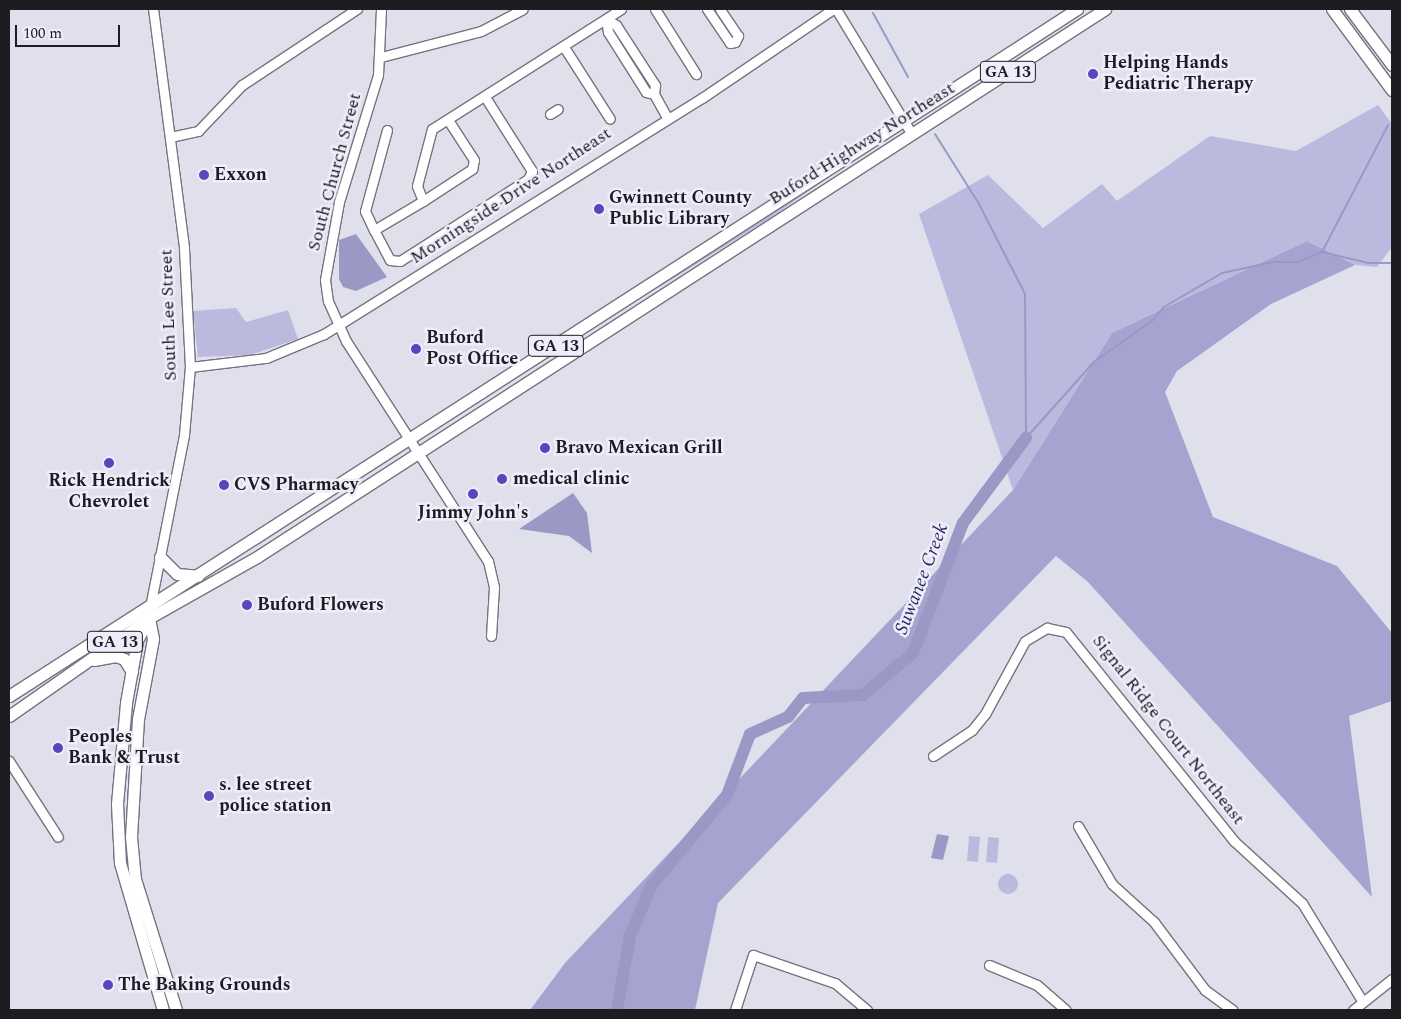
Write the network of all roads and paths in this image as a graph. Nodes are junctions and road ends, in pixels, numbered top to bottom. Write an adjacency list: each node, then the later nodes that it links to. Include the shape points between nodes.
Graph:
1 (153, 9): 30 (street, South Lee Street)
2 (357, 9): 30 (street, via 242,85 198,131)
3 (381, 9): 17 (street, South Church Street)
4 (523, 9): 17 (street, via 481,31)
5 (621, 9): 14 (street)
6 (655, 9): 20 (street)
7 (720, 9): 13 (street, via 738,36 734,42 730,43)
8 (834, 9): 24 (street, Morningside Drive Northeast); 26 (street)
9 (1076, 9): 26 (main road, Buford Highway Northeast / GA 13)
10 (1105, 9): 29 (main road, Buford Highway Northeast / GA 13)
11 (1332, 9): 21 (main road)
12 (1350, 9): 19 (main road)
13 (710, 10)
14 (606, 19): 15 (street); 16 (street, via 616,25); 18 (street, via 608,32)
15 (564, 47): 23 (street); 25 (street)
16 (636, 56): 18 (street); 22 (street, via 655,85)
17 (381, 57): 33 (street, South Church Street, via 327,258 325,280)
18 (628, 63): 22 (street, via 646,92)
19 (1392, 65)
20 (696, 74)
21 (1392, 90)
22 (654, 94): 24 (street)
23 (485, 97): 27 (street); 32 (street, via 532,171 528,179 400,261 390,260)
24 (667, 117): 33 (street, Morningside Drive Northeast)
25 (610, 119)
26 (902, 119): 29 (street); 35 (main road, Buford Highway Northeast / GA 13)
27 (448, 120): 31 (street, via 432,129 417,186); 31 (street, via 474,160 472,168)
28 (387, 130): 32 (street, via 365,211)
29 (911, 133): 36 (main road, Buford Highway Northeast / GA 13)
30 (170, 137): 34 (street, South Lee Street, via 184,247)
31 (424, 201): 32 (street)
32 (374, 230)
33 (338, 326): 34 (street, Morningside Drive Northeast, via 266,358); 35 (street, South Church Street)
34 (190, 367): 37 (street, South Lee Street, via 184,435)
35 (412, 440): 36 (street, South Church Street); 38 (main road, Buford Highway Northeast / GA 13)
36 (419, 452): 40 (main road, Buford Highway Northeast / GA 13, via 256,558); 41 (street, South Church Street, via 493,572)
37 (160, 557): 38 (main road, via 177,574); 39 (street, South Lee Street)
38 (203, 574): 39 (main road, GA 13)
39 (151, 602): 40 (main road, South Lee Street); 44 (main road, GA 13)
40 (149, 618): 42 (main road, Buford Highway Northeast / GA 13); 43 (main road, South Lee Street, via 137,641); 53 (main road, South Lee Street, via 153,639 136,728 131,837 135,879)
41 (490, 636)
42 (81, 666): 43 (main road, via 116,656 124,660); 45 (main road, Buford Highway Northeast / GA 13)
43 (132, 672): 54 (main road, South Lee Street, via 117,804 120,863)
44 (9, 696)
45 (9, 716)
46 (933, 756): 52 (street, Signal Ridge Court Northeast, via 972,730 985,714 1025,641 1047,628 1066,632 1234,841 1302,903)
47 (9, 761): 49 (street)
48 (1078, 826): 58 (street, via 1112,884 1154,922 1205,990)
49 (58, 837)
50 (988, 965): 57 (street, via 1037,985)
51 (1392, 979): 52 (street)
52 (1364, 1002): 59 (street)
53 (174, 1006): 54 (street)
54 (159, 1009)
55 (735, 1010): 56 (street, via 753,955 835,983)
56 (867, 1010)
57 (1066, 1010)
58 (1232, 1010)
59 (1353, 1010)

